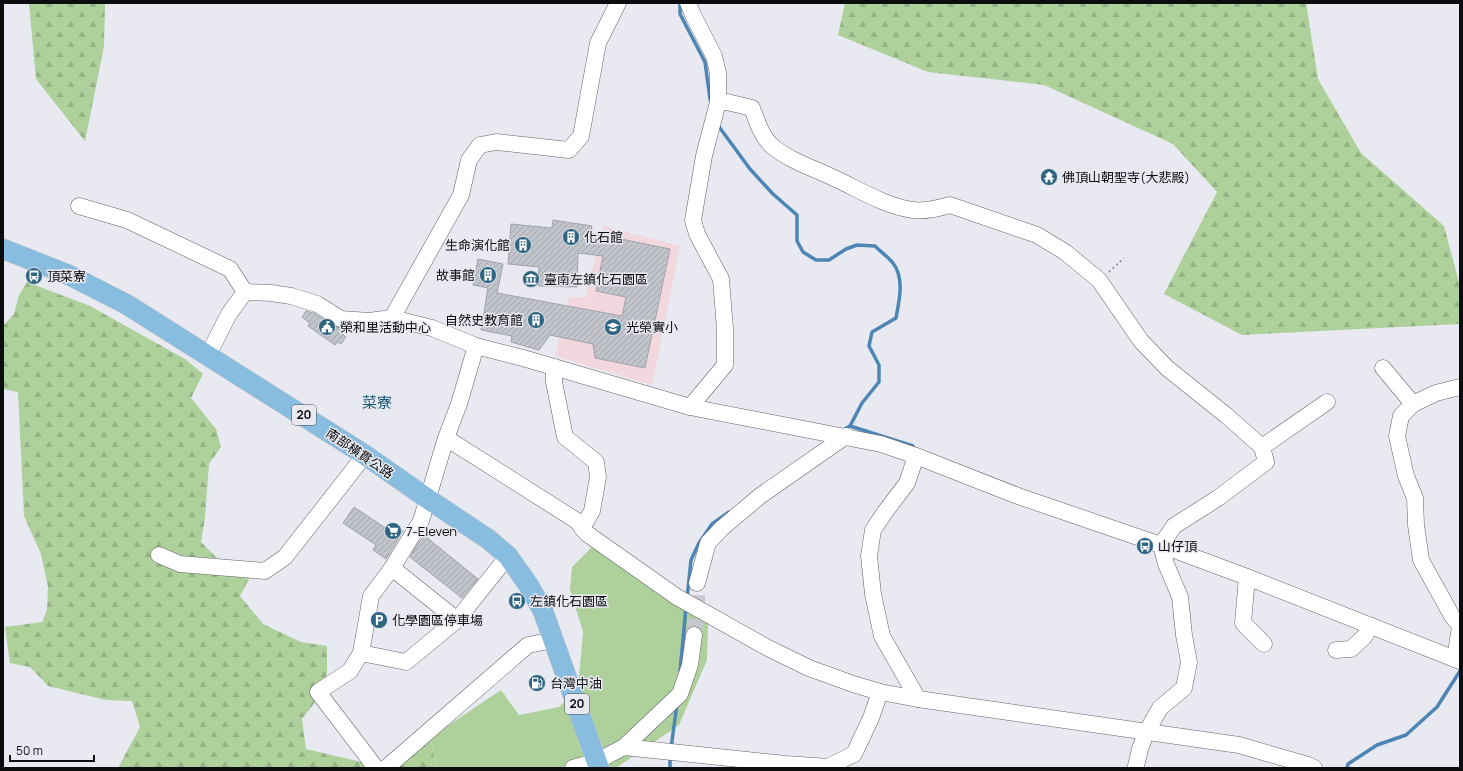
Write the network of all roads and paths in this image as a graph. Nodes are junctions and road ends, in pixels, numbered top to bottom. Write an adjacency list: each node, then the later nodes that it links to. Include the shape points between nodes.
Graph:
1 (618, 3): 9 (lane, via 598,43 581,136 568,150 496,142 480,145 469,160 461,195)
2 (688, 3): 3 (lane, via 714,56 718,73)
3 (718, 102): 7 (lane, via 752,108 759,130 771,145 798,162 881,202 914,210 938,209 950,205 972,211 1038,235 1065,252); 17 (lane, via 704,156 693,220 697,234 721,279 726,329 724,365)
4 (79, 206): 8 (lane, via 128,220 230,269)
5 (3, 249): 11 (main road, 南部橫貫公路 / 20, via 69,275 119,300)
6 (1124, 258): 7 (path)
7 (1099, 280): 20 (lane, via 1141,340 1167,368)
8 (245, 292): 9 (lane, via 291,296 317,304 341,319 369,321); 11 (lane, via 229,314)
9 (392, 318): 10 (lane, via 432,328)
10 (476, 346): 12 (lane); 19 (lane)
11 (208, 355): 21 (main road, 南部橫貫公路 / 20)
12 (554, 367): 17 (lane); 24 (lane, via 554,382 564,437 596,462 598,477 592,511)
13 (1383, 368): 16 (lane)
14 (1460, 387): 16 (lane, via 1436,393)
15 (1327, 402): 20 (lane)
16 (1414, 404): 33 (lane, via 1402,416 1398,436 1406,476 1415,498 1421,560)
17 (690, 407): 18 (lane)
18 (846, 436): 22 (lane); 30 (lane, via 760,496 722,528 708,543)
19 (446, 438): 23 (lane); 24 (lane, via 577,521)
20 (1262, 447): 25 (lane, via 1266,462 1218,498 1174,526)
21 (365, 455): 23 (main road, 南部橫貫公路 / 20); 26 (lane, via 285,556 265,571 180,564)
22 (916, 456): 25 (lane, via 1018,496); 41 (lane, via 906,483 873,530 868,556 882,636)
23 (428, 499): 27 (main road, 南部橫貫公路 / 20, via 488,539); 28 (lane, via 421,521)
24 (582, 528): 40 (lane, via 693,607 810,668)
25 (1162, 546): 29 (lane); 42 (lane, via 1166,564 1180,597 1189,662 1184,688 1160,708)
26 (159, 555)
27 (508, 556): 31 (lane); 35 (main road, 南部橫貫公路 / 20, via 543,611)
28 (392, 568): 31 (lane); 38 (lane, via 371,596)
29 (1247, 577): 32 (lane); 36 (lane, via 1243,623)
30 (697, 583)
31 (457, 620): 38 (lane, via 406,662)
32 (1371, 626): 37 (lane, via 1351,649); 39 (lane)
33 (1460, 626): 39 (lane)
34 (694, 634): 43 (lane, via 690,665 680,694)
35 (554, 640): 44 (main road, 南部橫貫公路 / 20); 47 (lane, via 528,645)
36 (1264, 644)
37 (1336, 650)
38 (361, 653): 46 (lane, via 350,671 318,692)
39 (1458, 660)
40 (880, 692): 41 (lane); 43 (lane, via 854,754 828,767)
41 (918, 699): 42 (lane)
42 (1146, 732): 45 (lane); 49 (lane, via 1239,745)
43 (624, 747): 44 (lane)
44 (598, 764): 48 (lane)
45 (1136, 766)
46 (376, 768)
47 (386, 768)
48 (572, 768)
49 (1314, 768)

